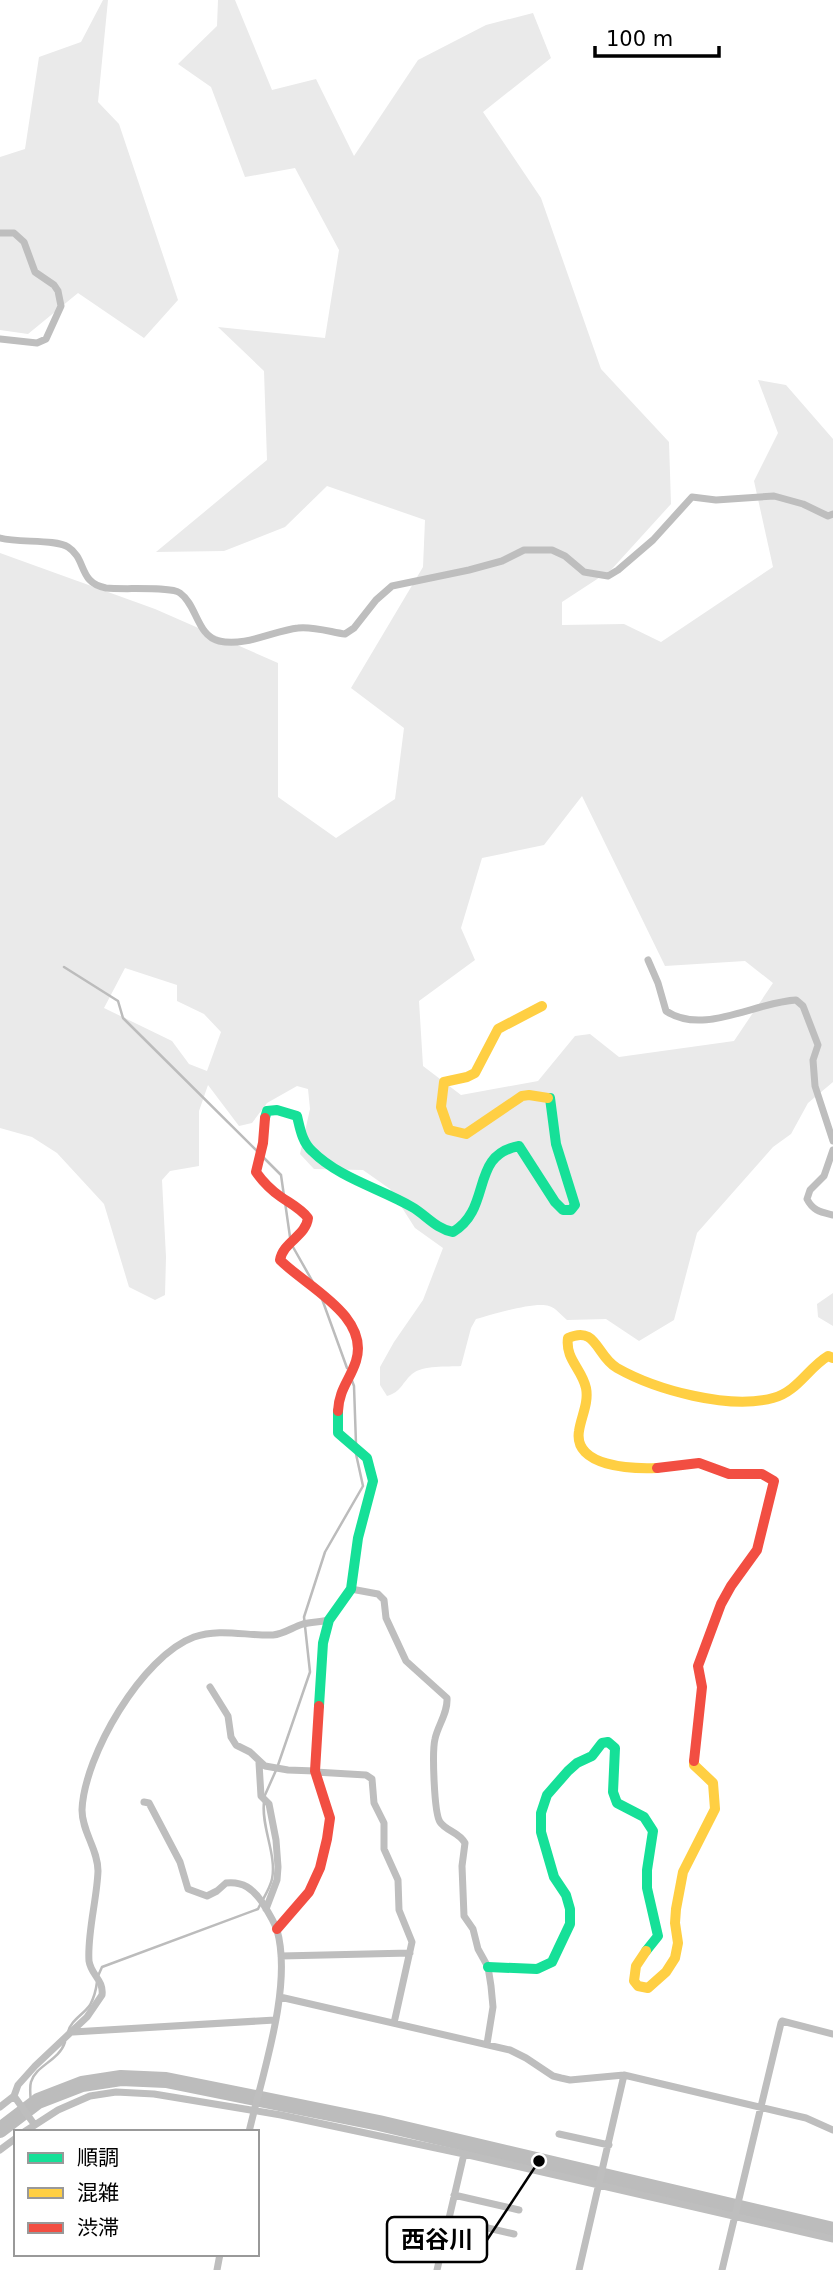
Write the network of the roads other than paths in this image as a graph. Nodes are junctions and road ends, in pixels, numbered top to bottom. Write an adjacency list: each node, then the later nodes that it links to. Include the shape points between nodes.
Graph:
1 (0, 233): 2 (street, via 14,233 24,242 35,272 54,285 61,306 46,339 37,343)
2 (0, 339)
3 (833, 514): 4 (street, via 774,496 692,497 653,540 608,576 583,572 552,550 524,550 469,570 392,586 345,634 300,627 241,642 218,641 207,635 192,605 179,592 96,585 89,582 68,547 53,541)
4 (0, 538)
5 (648, 961): 7 (street, via 666,1011 684,1019 713,1020 779,1001 796,1000 803,1006 818,1045 813,1060 814,1086)
6 (542, 1006): 11 (street, via 499,1027 478,1070 465,1079 452,1077 444,1082 441,1107 449,1130 466,1134 517,1097 551,1098 556,1144 575,1205 571,1210 563,1210 555,1202 519,1146 509,1146 489,1162 465,1224 453,1232 443,1231 416,1209 311,1150 303,1140 297,1116 267,1111 256,1172 308,1218 307,1227 280,1260 339,1309 358,1338 357,1360 340,1391 338,1433 367,1458 373,1481)
7 (833, 1141)
8 (833, 1150): 9 (street, via 824,1176 807,1199 818,1212)
9 (833, 1214)
10 (833, 1358): 21 (street, via 814,1363 777,1399 719,1400 657,1386 609,1364 587,1335 568,1338 567,1353 587,1394 579,1447 583,1452 596,1461 614,1464 652,1468 701,1463 731,1474 766,1474 774,1481 757,1550 721,1604 698,1665 702,1687 694,1765 713,1783 715,1809 683,1872 676,1909 675,1958 648,1988 635,1983 639,1961 657,1936 647,1888 653,1831 644,1817 617,1803 613,1792 615,1748 608,1742 568,1771 547,1795 541,1813 541,1832 554,1877 570,1909 570,1924 552,1962 537,1969)
11 (351, 1589): 12 (street); 21 (street, via 378,1594 384,1600 386,1618 406,1661 447,1698 434,1746 436,1813 465,1843 464,1916)
12 (329, 1620): 15 (street, via 323,1643); 25 (street, via 278,1634 220,1632 190,1639 157,1662 112,1723 97,1751 82,1810 97,1863 89,1962 103,1994)
13 (210, 1687): 14 (street, via 228,1716 234,1742)
14 (259, 1763): 15 (street); 17 (street, via 261,1794 269,1804 278,1867)
15 (315, 1771): 18 (street, via 331,1821 323,1857 309,1892); 19 (street, via 371,1778 375,1805 384,1823 384,1849 398,1878 398,1910 411,1938)
16 (144, 1802): 17 (street, via 156,1813 188,1889 207,1896 236,1882 250,1889)
17 (266, 1909): 18 (street)
18 (277, 1929): 20 (street)
19 (411, 1953): 20 (street); 24 (street)
20 (281, 1956): 22 (street)
21 (488, 1967): 27 (street, via 493,2007)
22 (280, 1997): 23 (street); 24 (street)
23 (275, 2020): 25 (street); 32 (street)
24 (394, 2023): 27 (street)
25 (73, 2032): 29 (street, via 31,2070)
26 (833, 2034): 30 (street, via 782,2021)
27 (487, 2044): 28 (street, via 510,2050 561,2078)
28 (624, 2075): 30 (street); 38 (street)
29 (14, 2096): 31 (street); 33 (street)
30 (761, 2107): 36 (street); 43 (street)
31 (0, 2108)
32 (253, 2111): 33 (street, via 116,2092 80,2099); 35 (street); 39 (street)
33 (34, 2124): 34 (street)
34 (26, 2130)
35 (249, 2130)
36 (833, 2130)
37 (559, 2134): 38 (street)
38 (609, 2145): 40 (street)
39 (464, 2154): 40 (street); 41 (street)
40 (599, 2185): 43 (street); 48 (street)
41 (454, 2195): 42 (street); 44 (street)
42 (519, 2210)
43 (735, 2217): 46 (street); 49 (street)
44 (449, 2219): 45 (street); 47 (street)
45 (514, 2234)
46 (833, 2239)
47 (437, 2270)
48 (579, 2270)
49 (722, 2270)

